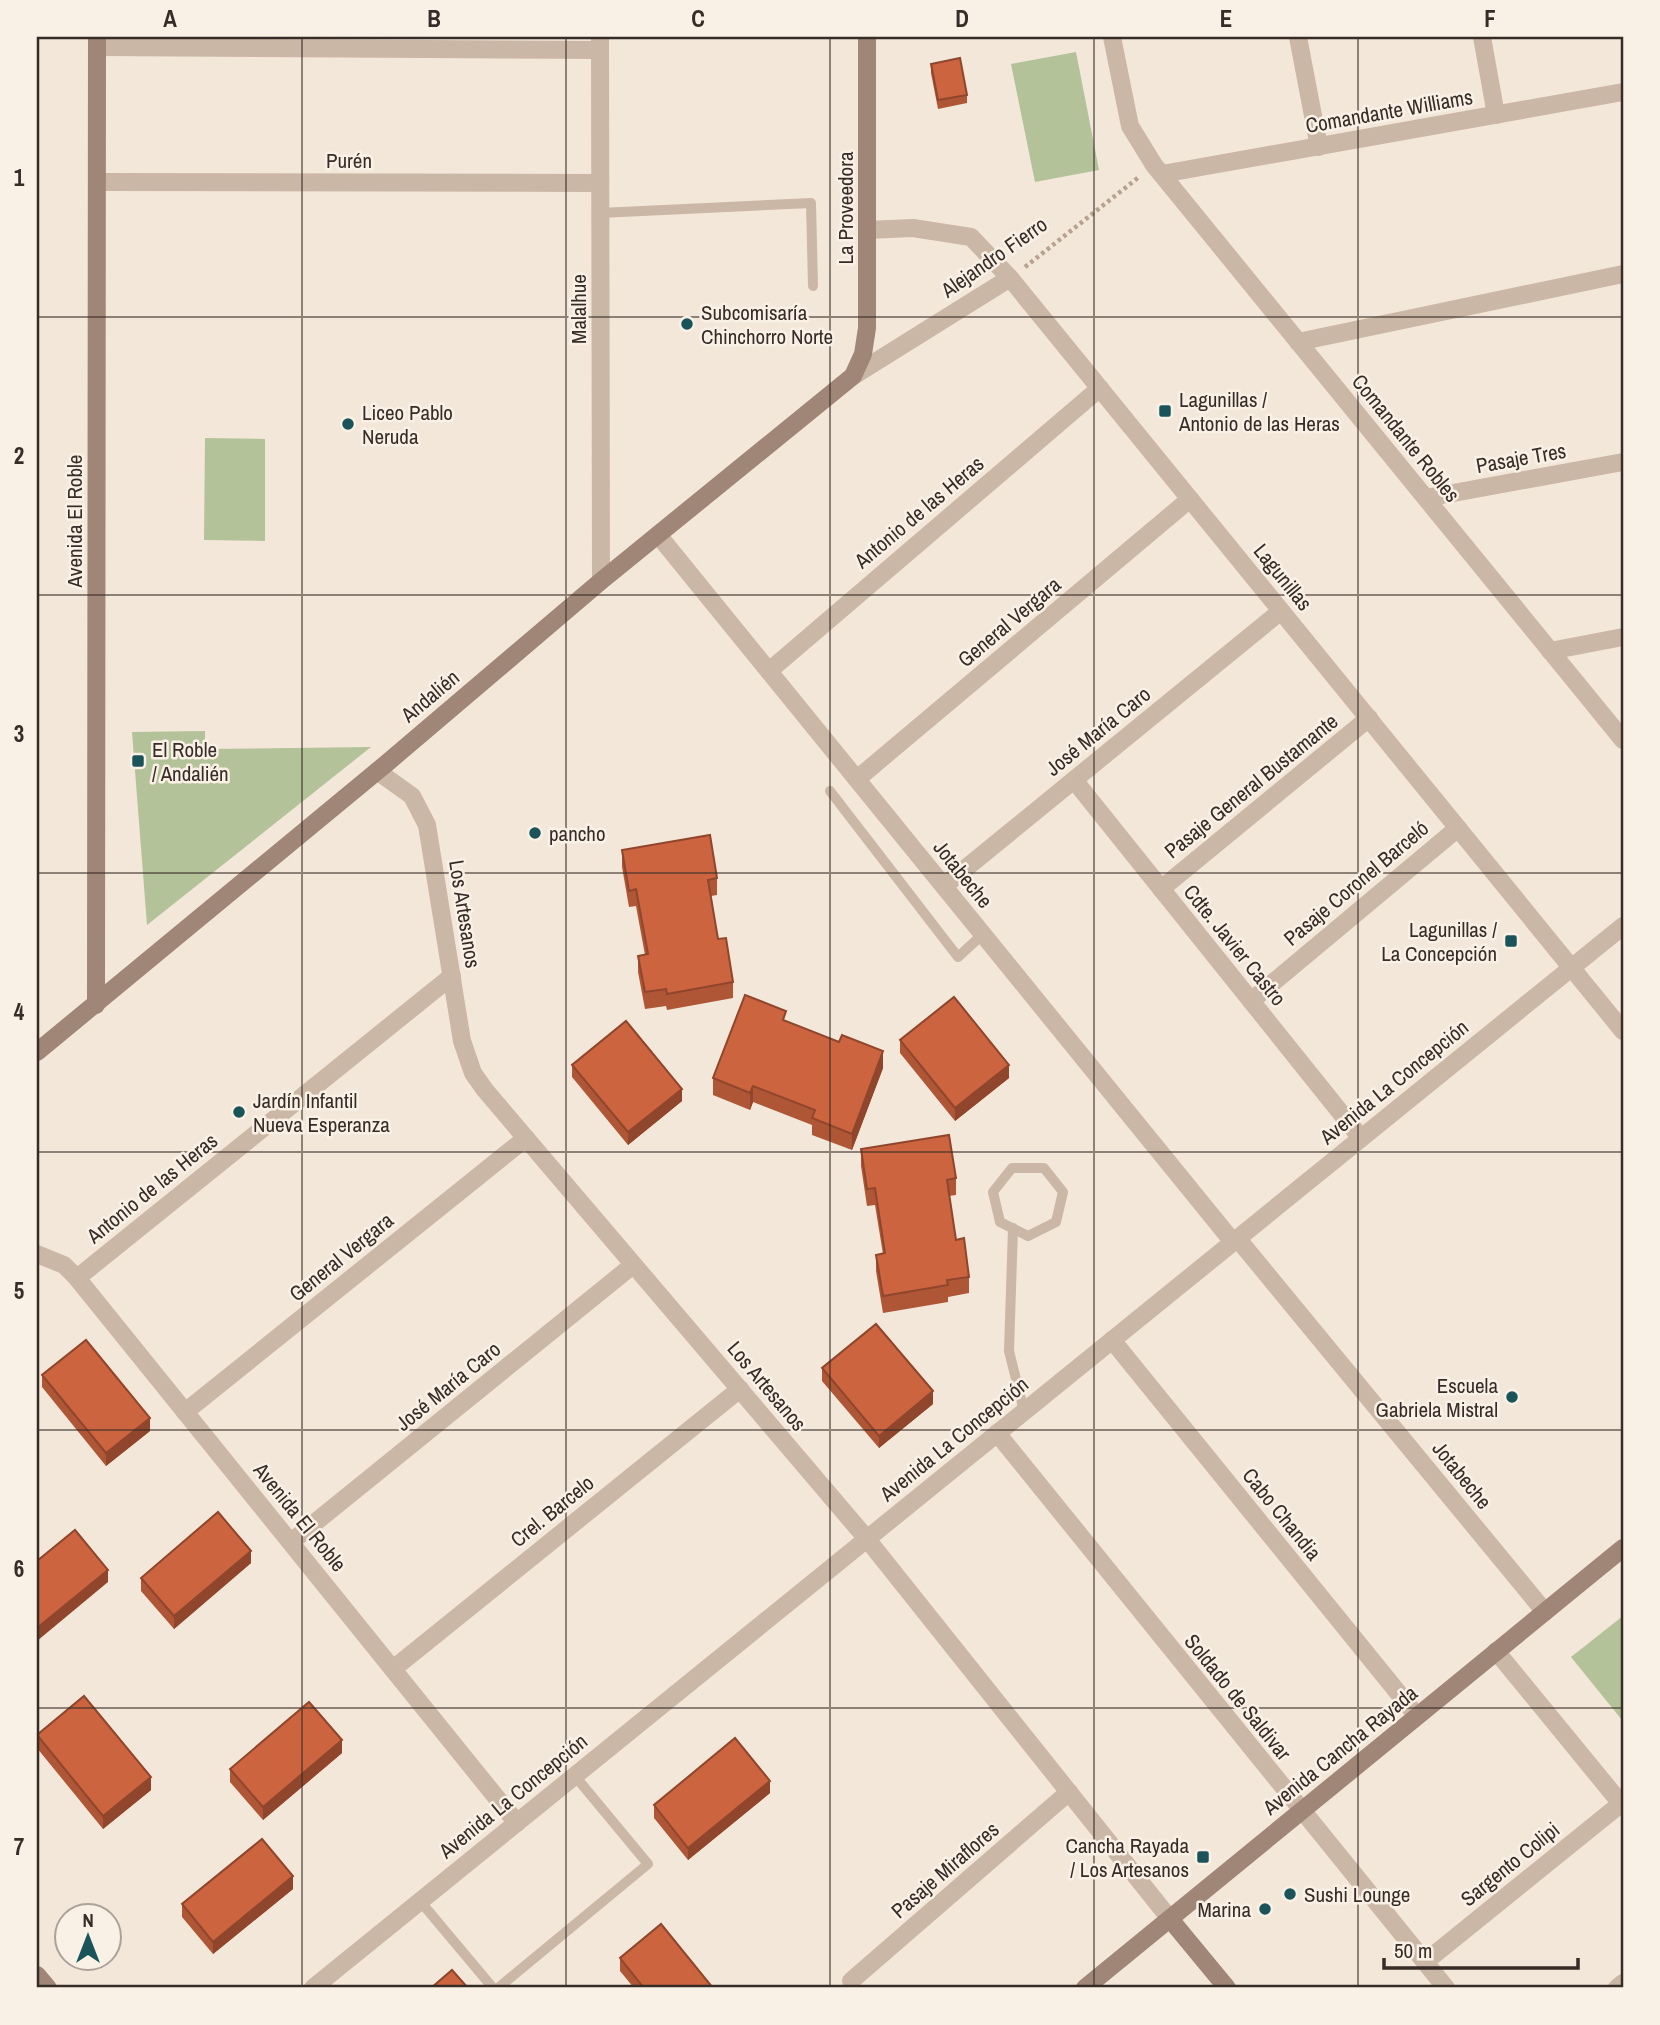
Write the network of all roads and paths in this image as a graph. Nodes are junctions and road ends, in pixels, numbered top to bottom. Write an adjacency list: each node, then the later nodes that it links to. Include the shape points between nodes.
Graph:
1 (867, 37): 14 (street, La Proveedora)
2 (1112, 37): 10 (street, Comandante Robles, via 1130,126)
3 (1298, 37): 9 (street)
4 (1482, 37): 8 (street)
5 (97, 42): 6 (street); 11 (street, Avenida El Roble)
6 (600, 43): 12 (street, Malalhue)
7 (1623, 92): 8 (street, Comandante Williams)
8 (1496, 115): 9 (street, Comandante Williams)
9 (1319, 147): 10 (street, Comandante Williams)
10 (1158, 170): 16 (path, Alejandro Fierro); 18 (street, Comandante Robles)
11 (98, 182): 12 (street, Purén); 44 (street, Avenida El Roble)
12 (600, 183): 13 (street, Malalhue)
13 (600, 213): 17 (lane, via 811,203); 25 (street, Malalhue)
14 (867, 230): 16 (street, Lagunillas, via 913,228 971,236); 19 (street, La Proveedora, via 867,328)
15 (1623, 274): 18 (street)
16 (1010, 278): 19 (street, Alejandro Fierro); 20 (street, Lagunillas)
17 (813, 286)
18 (1298, 342): 22 (street, Comandante Robles)
19 (853, 376): 24 (street, Andalién)
20 (1100, 388): 23 (street, Lagunillas); 29 (street, Antonio de las Heras)
21 (1623, 462): 22 (street, Pasaje Tres)
22 (1426, 498): 28 (street, Comandante Robles)
23 (1190, 499): 26 (street, Lagunillas); 33 (street, General Vergara)
24 (659, 536): 25 (street, Andalién); 29 (street, Jotabeche)
25 (601, 581): 32 (street, Andalién)
26 (1281, 611): 30 (street, Lagunillas); 34 (street, José María Caro)
27 (1623, 637): 28 (street)
28 (1550, 651): 31 (street, Comandante Robles)
29 (769, 671): 33 (street, Jotabeche)
30 (1369, 718): 36 (street, Lagunillas); 38 (street, Pasaje General Bustamante)
31 (1623, 740)
32 (377, 771): 42 (street, Los Artesanos, via 412,796 423,814); 44 (street, Andalién)
33 (857, 779): 37 (street, Jotabeche)
34 (1074, 780): 37 (street, José María Caro); 38 (street, Cdte. Javier Castro)
35 (830, 791): 40 (lane, via 958,957)
36 (1458, 828): 41 (street, Lagunillas); 43 (street, Pasaje Coronel Barceló)
37 (944, 886): 40 (street, Jotabeche)
38 (1161, 889): 43 (street, Cdte. Javier Castro)
39 (1623, 926): 41 (street, Avenida La Concepción)
40 (983, 934): 50 (street, Jotabeche)
41 (1572, 967): 45 (street, Lagunillas); 48 (street, Avenida La Concepción)
42 (452, 976): 47 (street, Los Artesanos, via 466,1057 485,1090); 53 (street, Antonio de las Heras)
43 (1251, 1000): 48 (street, Cdte. Javier Castro)
44 (96, 1005): 46 (street, Andalién)
45 (1623, 1031)
46 (37, 1052)
47 (526, 1138): 52 (street, Los Artesanos); 57 (street, General Vergara)
48 (1361, 1138): 50 (street, Avenida La Concepción)
49 (1013, 1228): 49 (lane, via 1028,1236 1056,1222 1063,1192 1044,1168 1012,1168 993,1192 1000,1222); 56 (lane, via 1009,1351)
50 (1235, 1240): 54 (street, Avenida La Concepción); 62 (street, Jotabeche)
51 (37, 1254): 53 (street, Avenida El Roble, via 64,1265)
52 (634, 1265): 55 (street, Los Artesanos); 60 (street, José María Caro)
53 (77, 1278): 57 (street, Avenida El Roble)
54 (1112, 1340): 56 (street, Avenida La Concepción); 65 (street, Cabo Chandia)
55 (740, 1389): 59 (street, Los Artesanos); 64 (street, Crel. Barcelo)
56 (1024, 1411): 58 (street, Avenida La Concepción)
57 (185, 1412): 60 (street, Avenida El Roble)
58 (997, 1433): 59 (street, Avenida La Concepción); 69 (street, Soldado de Saldivar)
59 (867, 1539): 66 (street, Avenida La Concepción); 67 (street, Los Artesanos)
60 (290, 1542): 64 (street, Avenida El Roble)
61 (1623, 1548): 62 (street, Avenida Cancha Rayada)
62 (1545, 1612): 63 (street, Avenida Cancha Rayada)
63 (1496, 1651): 65 (street, Avenida Cancha Rayada); 68 (street)
64 (393, 1669): 70 (street, Avenida El Roble)
65 (1417, 1716): 69 (street, Avenida Cancha Rayada)
66 (575, 1776): 70 (street, Avenida La Concepción); 79 (lane, via 648,1864)
67 (1069, 1792): 72 (street, Los Artesanos); 75 (street, Pasaje Miraflores)
68 (1623, 1804): 73 (street, Sargento Colipi)
69 (1301, 1811): 72 (street, Avenida Cancha Rayada); 73 (street, Soldado de Saldivar)
70 (517, 1823): 71 (street, Avenida La Concepción)
71 (420, 1901): 78 (street, Avenida La Concepción); 79 (lane)
72 (1170, 1919): 80 (street, Avenida Cancha Rayada); 81 (street, Los Artesanos)
73 (1425, 1962): 82 (street, Soldado de Saldivar)
74 (37, 1975): 77 (street)
75 (851, 1982)
76 (1623, 1983): 83 (street)
77 (48, 1988)
78 (313, 1988)
79 (495, 1988)
80 (1085, 1988)
81 (1227, 1988)
82 (1446, 1988)
83 (1617, 1988)

